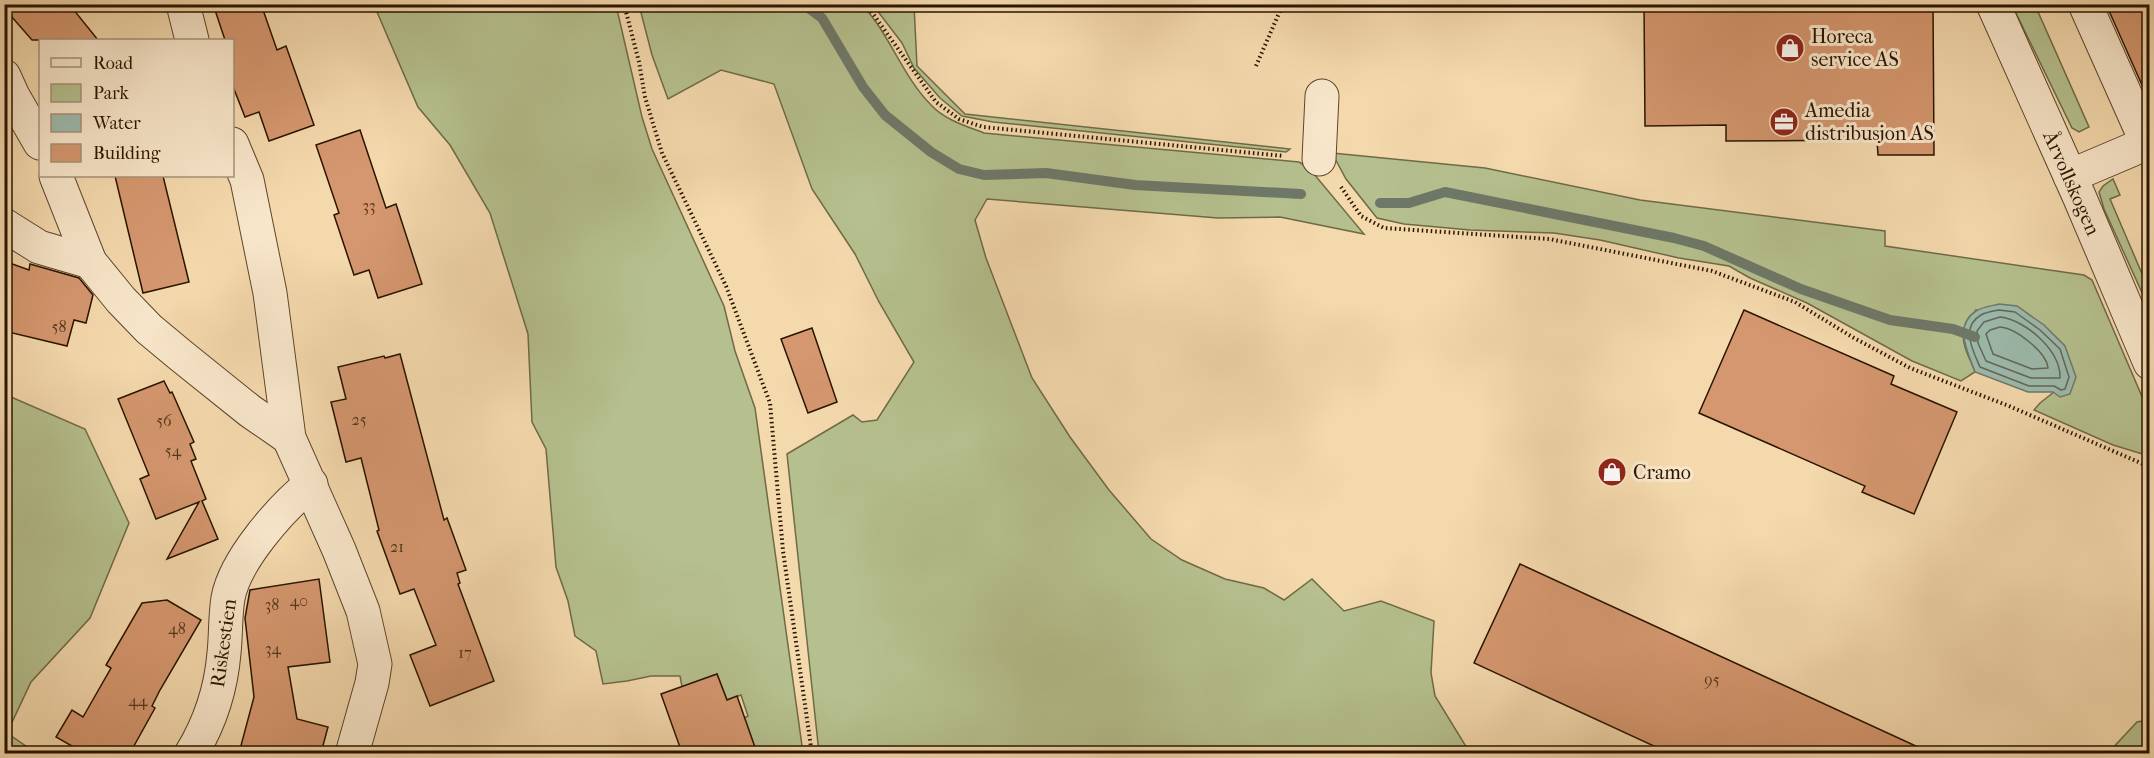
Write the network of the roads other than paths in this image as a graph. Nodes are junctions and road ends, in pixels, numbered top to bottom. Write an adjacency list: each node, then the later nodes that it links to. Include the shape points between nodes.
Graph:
1 (183, 4): 4 (street)
2 (1993, 4): 11 (street, Årvollskogen)
3 (2085, 4): 8 (street)
4 (192, 39)
5 (7, 92): 7 (street)
6 (1322, 96): 10 (street)
7 (39, 141)
8 (2148, 142): 11 (street)
9 (234, 149): 16 (street, via 247,180 270,293)
10 (1319, 159)
11 (2070, 176): 15 (street, Årvollskogen)
12 (56, 177): 14 (street)
13 (4, 225): 14 (street, via 39,247)
14 (90, 262): 16 (street, via 149,329)
15 (2150, 363)
16 (289, 438): 17 (street)
17 (311, 484): 18 (street, Riskestien, via 255,542 233,580 215,700 204,732); 19 (street, via 363,612 375,664)
18 (191, 753)
19 (352, 753)

